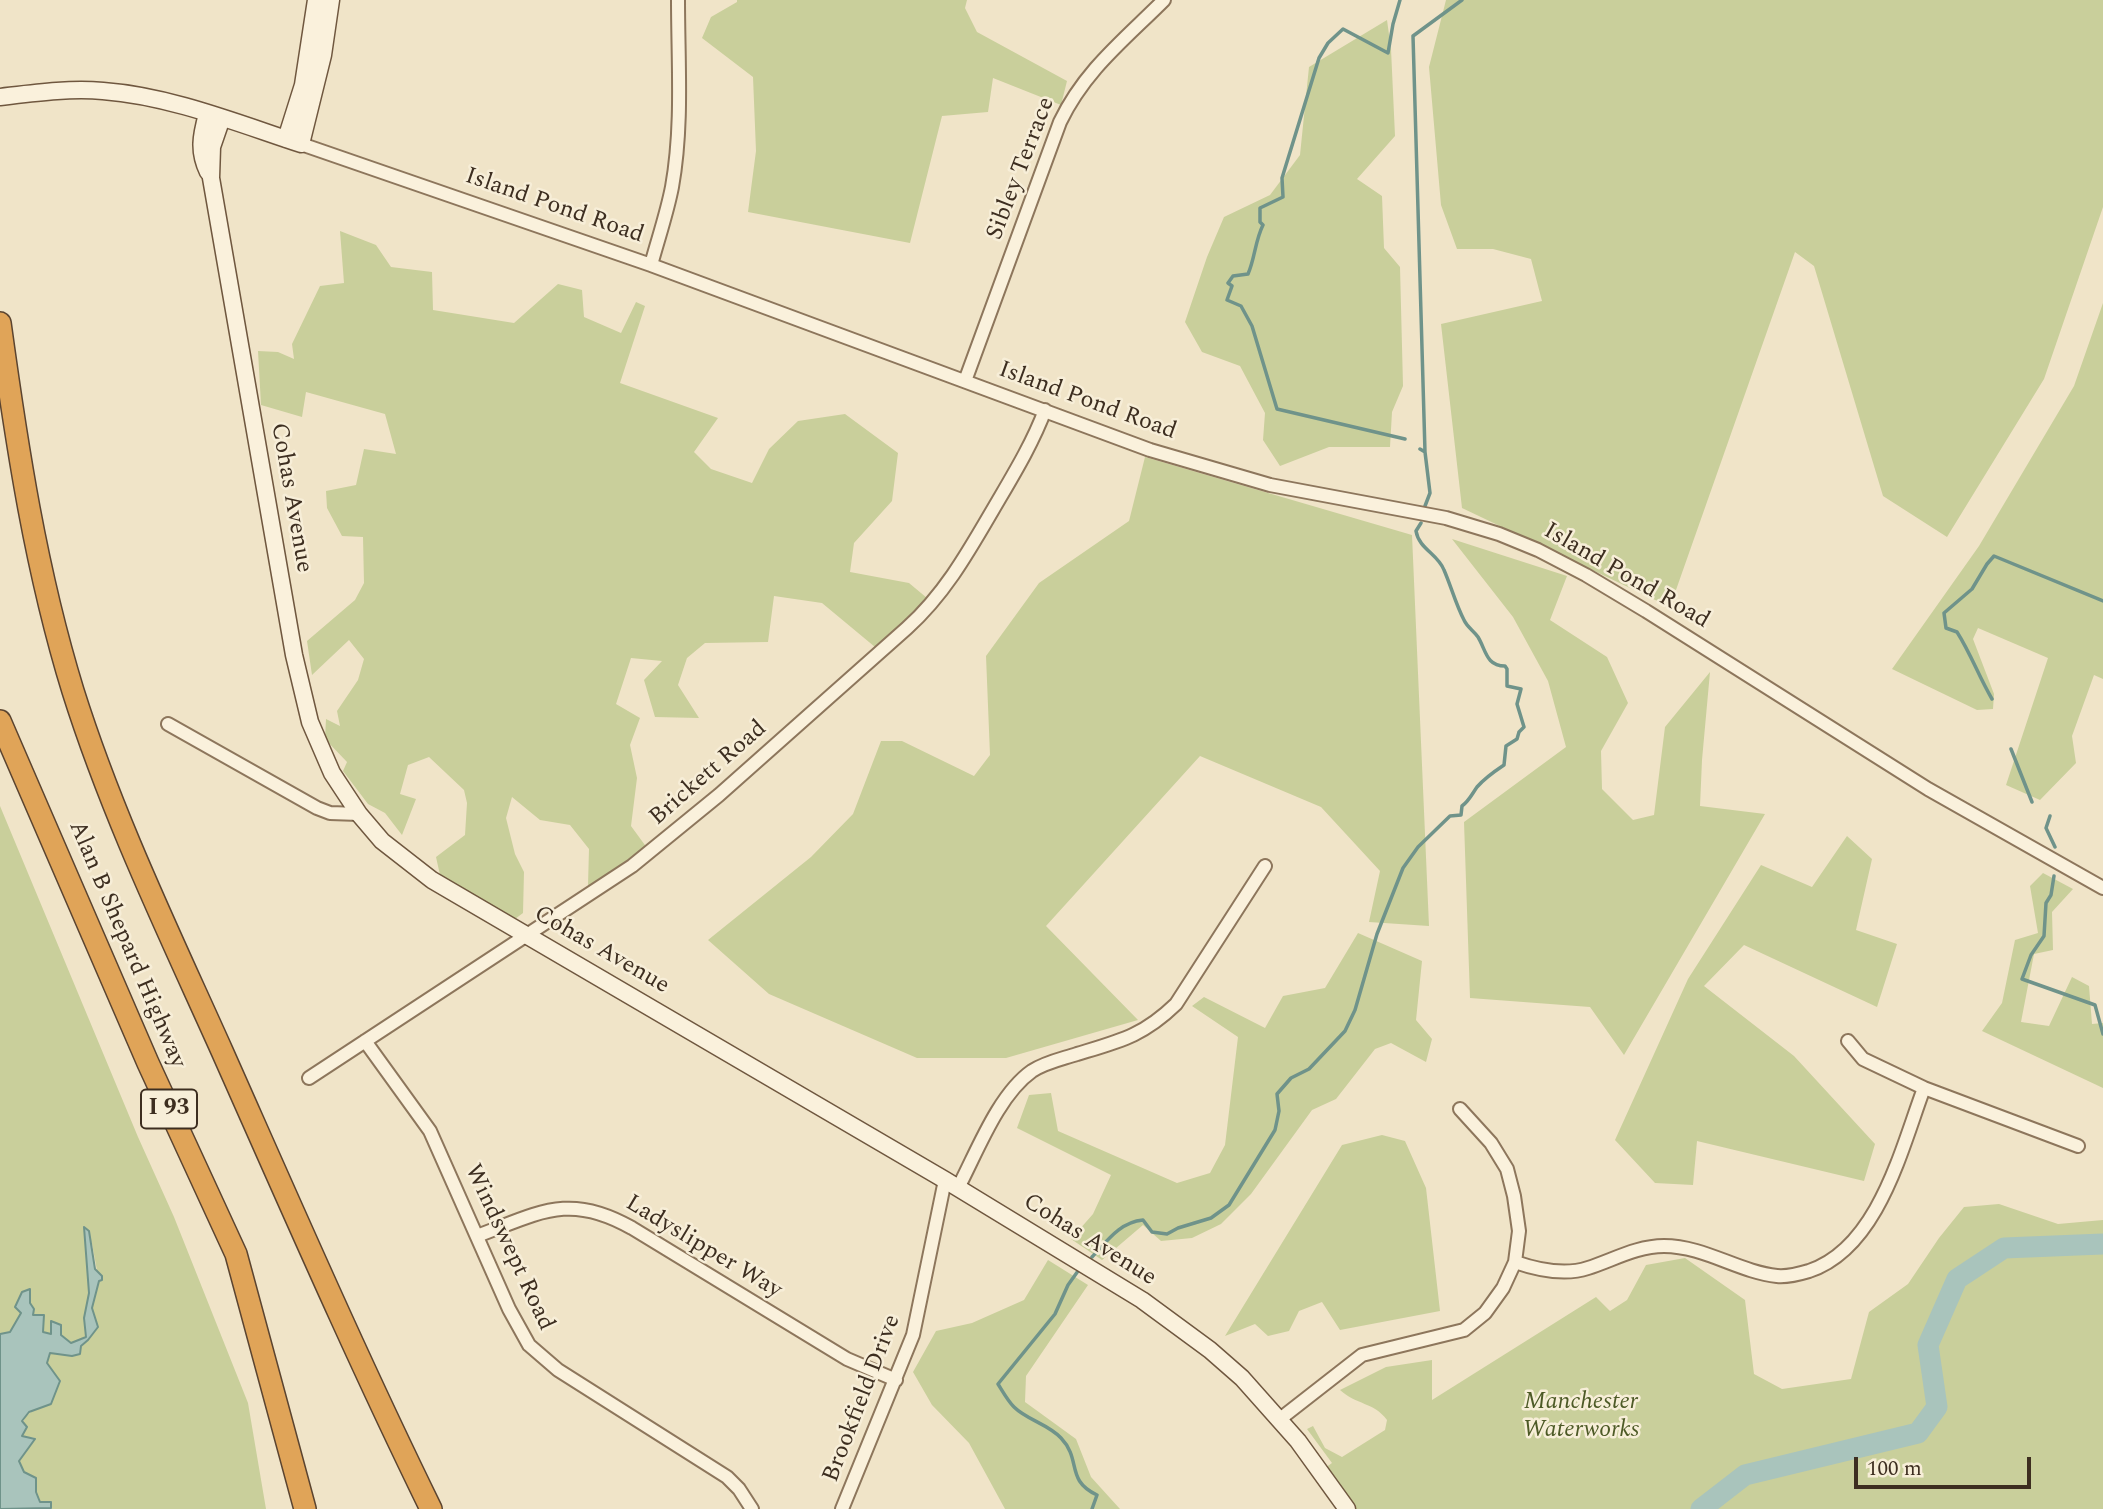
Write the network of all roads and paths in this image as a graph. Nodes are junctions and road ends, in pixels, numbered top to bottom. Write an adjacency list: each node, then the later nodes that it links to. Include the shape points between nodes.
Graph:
1 (316, 0): 7 (street)
2 (331, 0): 7 (street, via 320,68)
3 (678, 0): 8 (street, via 675,162)
4 (1164, 0): 10 (street, Sibley Terrace, via 1072,97)
5 (0, 97): 6 (street, Island Pond Road, via 102,90)
6 (215, 116): 7 (street, Island Pond Road); 14 (street, Cohas Avenue, via 211,178 303,695 320,748)
7 (293, 141): 8 (street, Island Pond Road)
8 (651, 265): 10 (street, Island Pond Road)
9 (0, 323): 30 (highway, via 38,558 96,759 266,1151)
10 (965, 381): 11 (street, Island Pond Road)
11 (1045, 410): 16 (street, Island Pond Road, via 1203,467 1297,491 1446,518 1538,550 1646,611 1928,789); 17 (street, Brickett Road, via 968,553 928,610 687,823 598,890)
12 (0, 721): 29 (highway, Alan B Shepard Highway / I 93, via 236,1254)
13 (168, 724): 14 (street, via 317,808)
14 (359, 814): 17 (street, Cohas Avenue, via 382,841 424,873)
15 (1265, 866): 24 (street, Brookfield Drive, via 1176,1004 1137,1034 1032,1072 1003,1103)
16 (2103, 888)
17 (528, 935): 18 (street, Brickett Road); 24 (street, Cohas Avenue)
18 (365, 1041): 20 (street, Brickett Road); 25 (street, Windswept Road, via 430,1131)
19 (1848, 1041): 21 (street, via 1863,1059)
20 (309, 1078)
21 (1924, 1088): 23 (street); 26 (street, via 1877,1208 1850,1245 1826,1265 1781,1277 1666,1246 1647,1247 1585,1270 1544,1272)
22 (1460, 1109): 26 (street, via 1507,1169 1519,1231)
23 (2078, 1146)
24 (952, 1184): 27 (street, Brookfield Drive, via 917,1320); 28 (street, Cohas Avenue, via 1177,1324 1242,1378)
25 (477, 1236): 27 (street, Ladyslipper Way, via 551,1210 599,1211 847,1359); 31 (street, Windswept Road, via 518,1327 541,1357 727,1477)
26 (1515, 1262): 28 (street, via 1485,1313 1464,1330 1362,1355)
27 (896, 1380): 32 (street, Brookfield Drive)
28 (1280, 1419): 33 (street, Cohas Avenue)
29 (305, 1509)
30 (431, 1509)
31 (752, 1509)
32 (842, 1509)
33 (1346, 1509)

